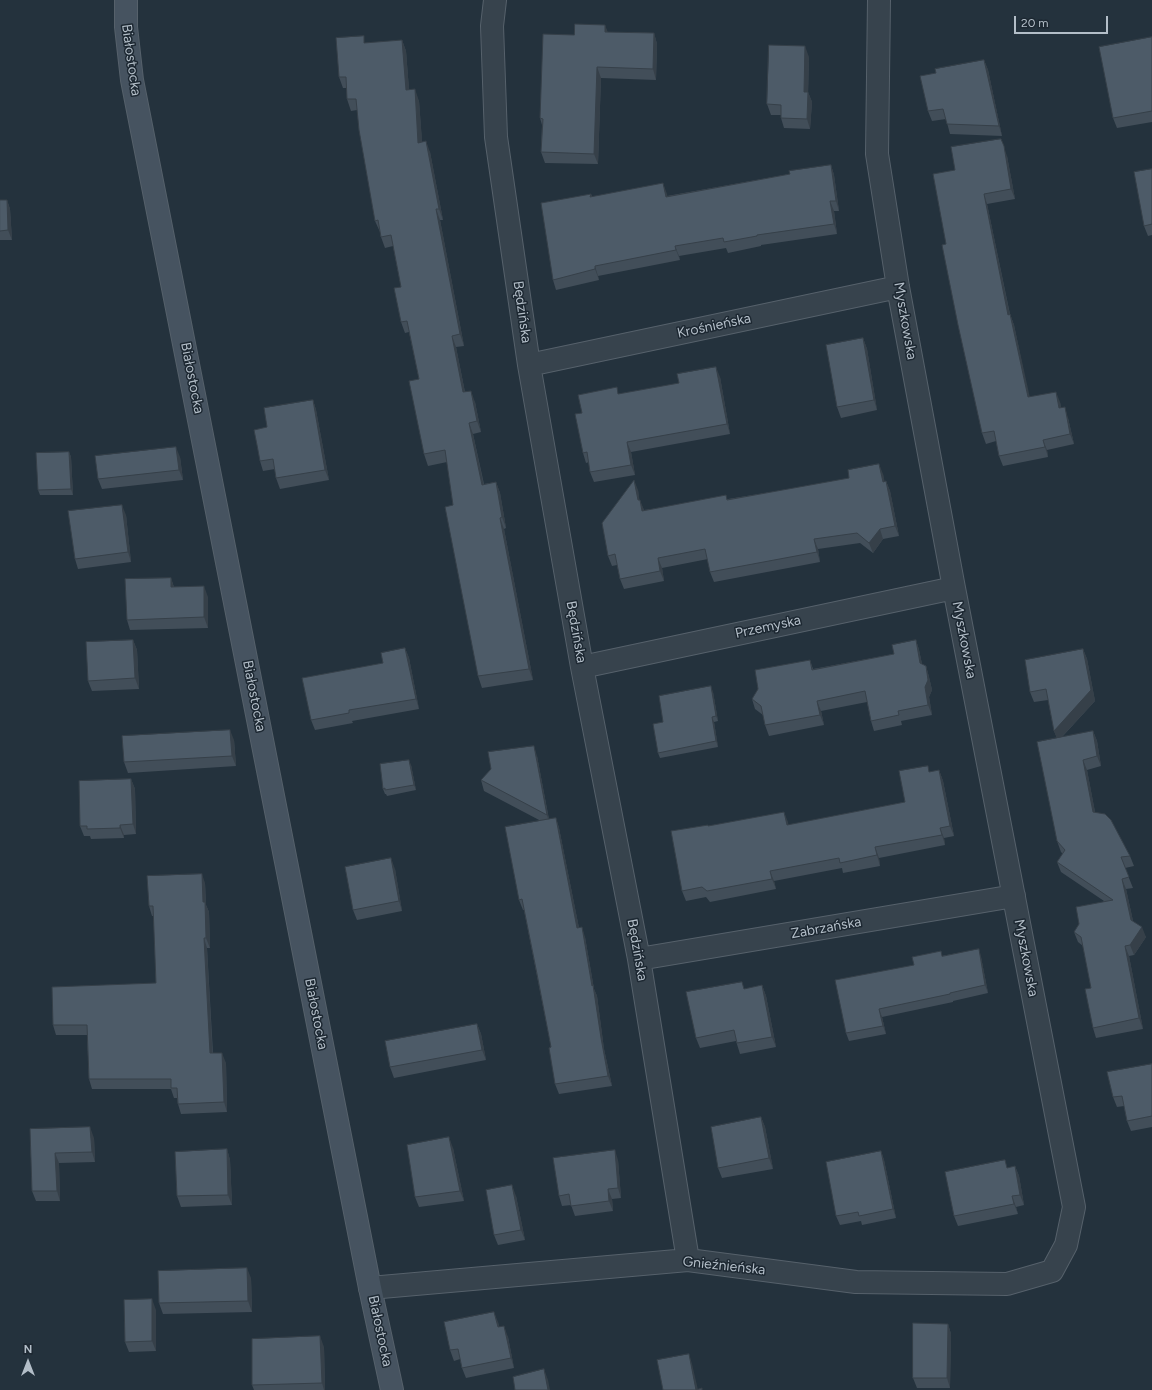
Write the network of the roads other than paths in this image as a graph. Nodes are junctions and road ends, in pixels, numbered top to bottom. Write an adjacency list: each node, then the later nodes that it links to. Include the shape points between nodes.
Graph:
1 (126, 0): 12 (street, Białostocka, via 126,27 132,80)
2 (495, 0): 5 (street, Będzińska, via 492,26 496,137)
3 (879, 0): 4 (street, Myszkowska, via 877,154)
4 (898, 287): 5 (street, Krośnieńska); 6 (street, Myszkowska)
5 (529, 365): 7 (street, Będzińska)
6 (954, 588): 7 (street, Przemyska); 8 (street, Myszkowska)
7 (582, 667): 9 (street, Będzińska)
8 (1014, 896): 9 (street, Zabrzańska); 11 (street, Myszkowska, via 1074,1207 1066,1245)
9 (639, 959): 10 (street, Będzińska)
10 (688, 1260): 11 (street, Gnieźnieńska, via 856,1282 1007,1284); 12 (street, Gnieźnieńska)
11 (1052, 1271)
12 (370, 1288): 13 (street, Białostocka)
13 (392, 1390)

